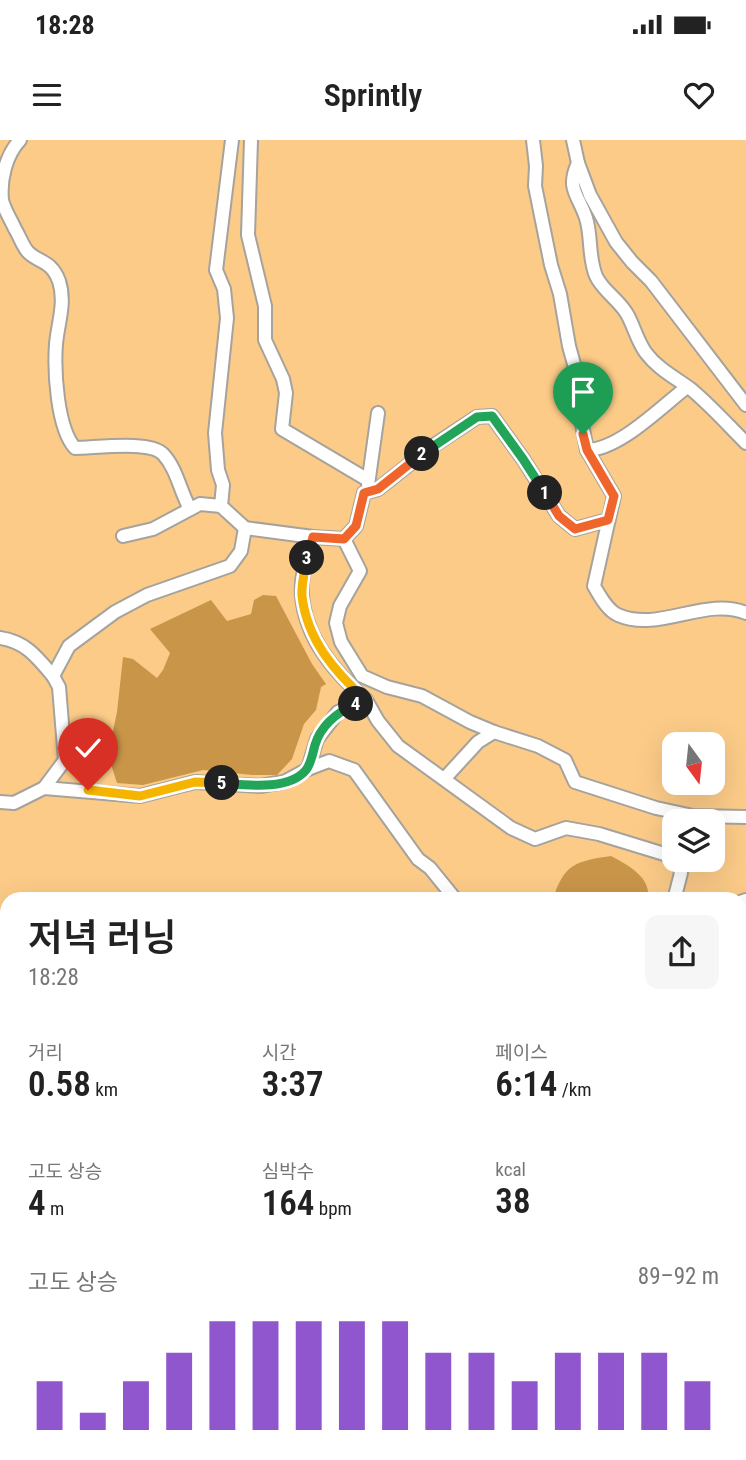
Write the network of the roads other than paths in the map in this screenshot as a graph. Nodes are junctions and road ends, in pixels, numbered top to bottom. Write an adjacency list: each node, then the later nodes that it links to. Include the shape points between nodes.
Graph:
1 (20, 140): 15 (street, via 9,152 2,202 28,252 46,261 59,280 63,309 56,376 67,439 75,448 141,446 162,452)
2 (232, 140): 14 (street, via 216,270 228,318 215,433)
3 (251, 140): 12 (street, via 248,234 265,306 265,340 285,386 282,429)
4 (533, 140): 11 (street, via 535,186 582,393)
5 (573, 140): 6 (street)
6 (578, 163): 7 (street, via 572,188 585,216 597,278 627,314 646,353); 8 (street, via 616,242)
7 (687, 387): 10 (street); 11 (street, via 622,439 601,450)
8 (746, 405)
9 (378, 413): 12 (street)
10 (746, 443)
11 (587, 450): 16 (street, via 614,496)
12 (369, 480): 13 (street)
13 (364, 493): 16 (street, via 378,489 477,417 492,416 559,516 575,529); 20 (street, via 356,526)
14 (222, 506): 15 (street, via 200,504); 17 (street)
15 (190, 509): 18 (street, via 153,528)
16 (608, 520): 21 (street, via 594,586 617,615 642,620 706,610)
17 (245, 528): 19 (street); 23 (street, via 241,551 230,566 147,595 115,612 69,646)
18 (123, 536)
19 (313, 537): 20 (street); 24 (street, via 302,594 307,618 322,654)
20 (344, 539): 25 (street, via 360,571 340,606 337,623 341,642 362,676 422,696)
21 (746, 613)
22 (0, 638): 23 (street, via 16,641)
23 (53, 676): 28 (street, via 59,687 65,760)
24 (366, 700): 26 (street, via 338,712 317,739); 27 (street, via 398,746)
25 (494, 732): 27 (street, via 478,742); 30 (street, via 565,760 575,782 693,816)
26 (308, 769): 28 (street, via 284,782 260,786 195,782 140,796); 33 (street, via 329,761 354,770 418,859)
27 (445, 778): 31 (street, via 511,828 535,839 566,828)
28 (44, 788): 29 (street, via 14,803)
29 (0, 802)
30 (746, 817)
31 (662, 854)
32 (681, 872): 34 (street)
33 (450, 892)
34 (676, 892)

